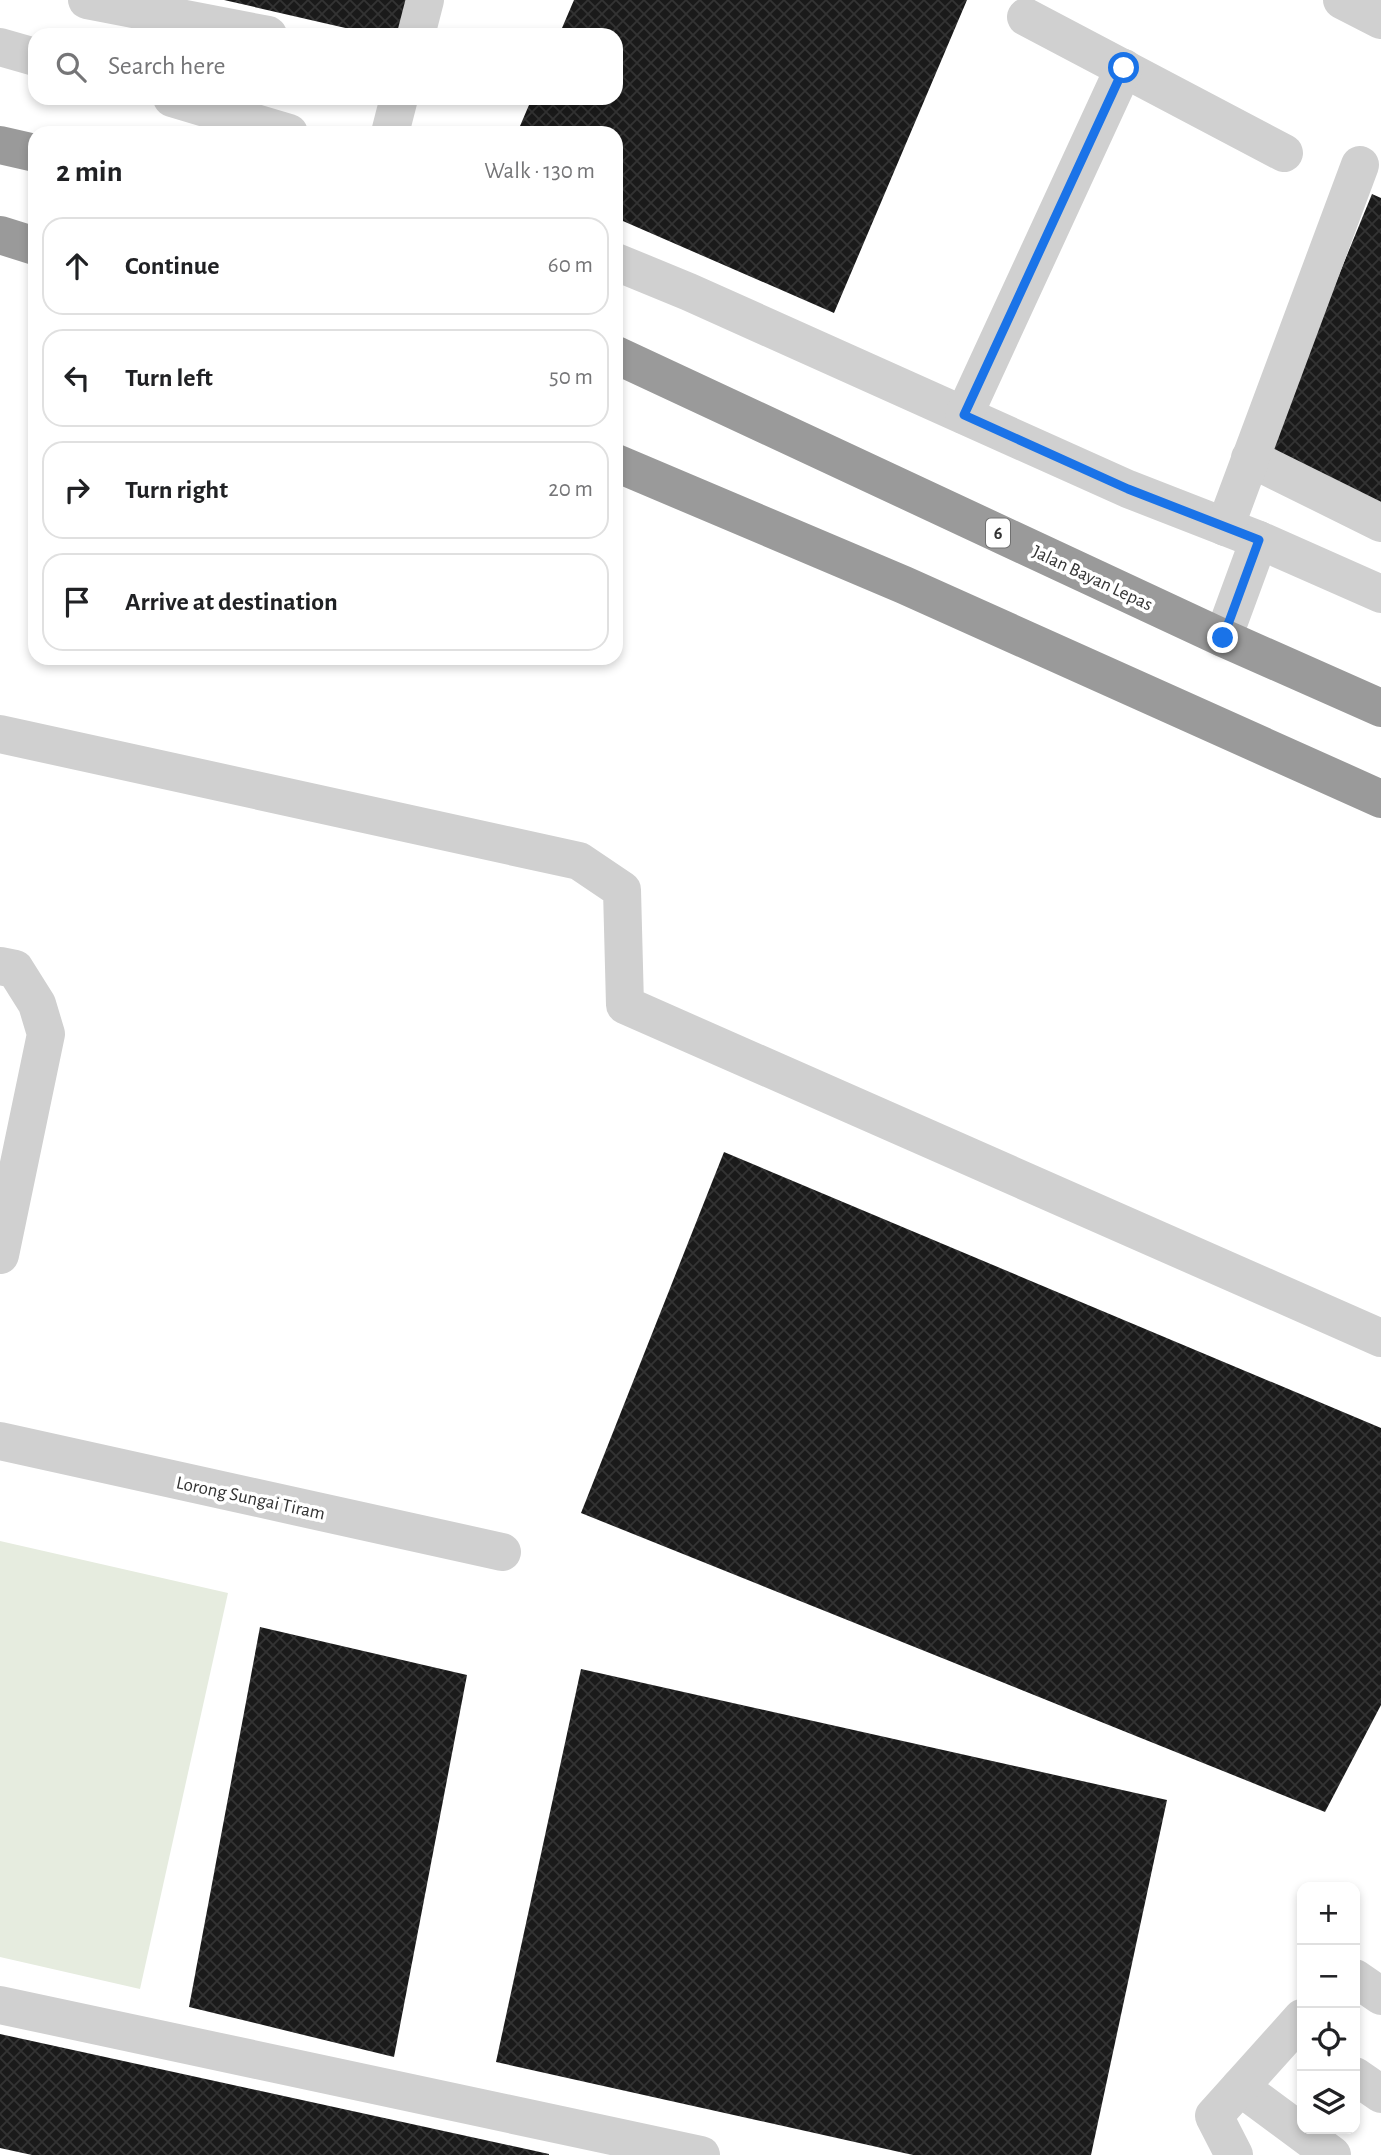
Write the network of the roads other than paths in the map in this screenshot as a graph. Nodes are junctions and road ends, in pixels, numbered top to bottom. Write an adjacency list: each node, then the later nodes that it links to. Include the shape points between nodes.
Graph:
1 (87, 0): 6 (street)
2 (425, 0): 7 (street)
3 (1342, 0): 5 (street)
4 (1026, 17): 10 (street)
5 (1381, 20)
6 (232, 28)
7 (418, 28)
8 (0, 47): 9 (street)
9 (28, 55)
10 (1124, 68): 17 (street); 23 (street)
11 (195, 105): 13 (street)
12 (397, 105): 14 (street)
13 (266, 126)
14 (392, 126)
15 (0, 145): 16 (highway)
16 (28, 151)
17 (1284, 153)
18 (1360, 165): 24 (street)
19 (0, 235): 20 (highway)
20 (28, 244)
21 (623, 265): 23 (street)
22 (623, 358): 29 (highway, Jalan Bayan Lepas / 6)
23 (964, 415): 27 (street, via 1128,489)
24 (1250, 458): 26 (street); 27 (street)
25 (623, 466): 32 (highway, via 904,585)
26 (1381, 523)
27 (1242, 533): 28 (street); 29 (street)
28 (1381, 594)
29 (1223, 638): 30 (highway, Jalan Bayan Lepas / 6)
30 (1381, 708)
31 (0, 734): 35 (street, via 579,861 622,890 625,1005)
32 (1381, 799)
33 (0, 966): 34 (street, via 15,969 37,1004 46,1034)
34 (0, 1255)
35 (1381, 1338)
36 (0, 1441): 37 (street, Lorong Sungai Tiram)
37 (502, 1552)
38 (1360, 1981): 39 (street)
39 (1381, 1996)
40 (0, 2005): 45 (street)
41 (1297, 2030): 43 (street)
42 (1360, 2079): 44 (street)
43 (1240, 2087): 46 (street, via 1214,2116); 47 (street)
44 (1381, 2094)
45 (701, 2155)
46 (1234, 2155)
47 (1332, 2155)

